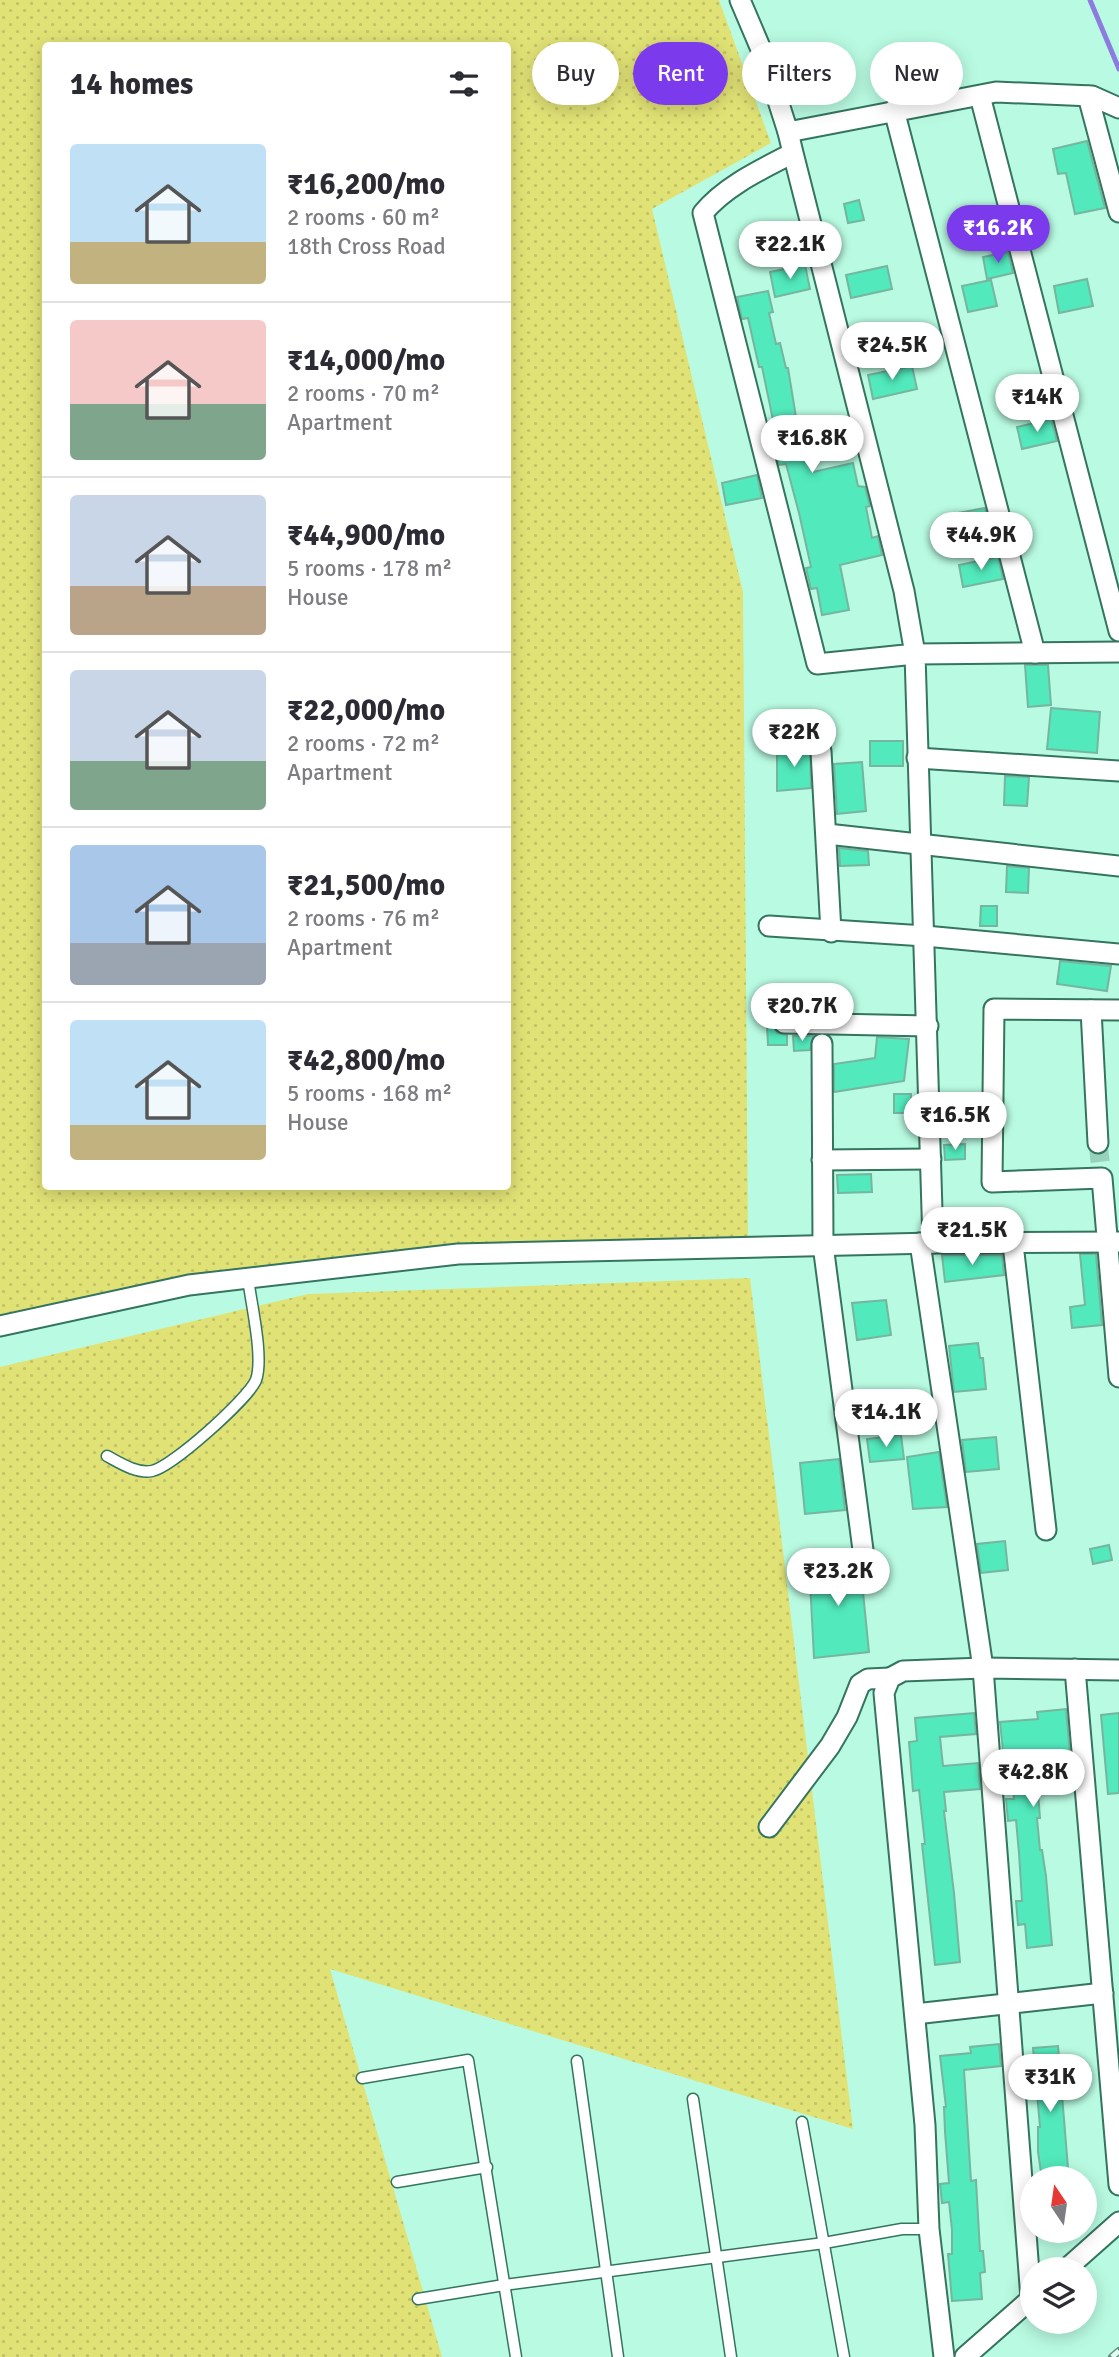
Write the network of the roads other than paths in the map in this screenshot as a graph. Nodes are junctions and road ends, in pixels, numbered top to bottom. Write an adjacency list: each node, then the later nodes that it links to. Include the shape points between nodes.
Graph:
1 (740, 0): 6 (street)
2 (980, 96): 3 (street, via 996,92); 5 (street); 9 (street)
3 (1088, 96): 4 (street); 8 (street)
4 (1119, 107)
5 (894, 110): 6 (street); 11 (street)
6 (788, 132): 7 (street)
7 (793, 153): 12 (street, via 904,591); 12 (street, via 758,170 703,213 817,664)
8 (1119, 212)
9 (1119, 631)
10 (1119, 652): 11 (street)
11 (1035, 653): 12 (street)
12 (915, 654): 14 (street)
13 (821, 751): 16 (street)
14 (917, 758): 15 (street); 17 (street)
15 (1119, 771)
16 (827, 834): 17 (street); 20 (street)
17 (922, 844): 18 (street); 21 (street)
18 (1119, 866)
19 (769, 926): 20 (street)
20 (831, 932): 21 (street)
21 (925, 936): 22 (street); 26 (street)
22 (1119, 954)
23 (1091, 1010): 24 (street); 28 (street); 31 (street, via 994,1009 992,1182 1102,1178)
24 (1119, 1010)
25 (783, 1023): 26 (street)
26 (928, 1026): 29 (street)
27 (822, 1044): 30 (street)
28 (1098, 1143)
29 (931, 1159): 30 (street); 32 (street)
30 (822, 1160): 34 (street)
31 (1113, 1242): 33 (street); 37 (street)
32 (927, 1243): 33 (street); 34 (street); 41 (street)
33 (1013, 1244): 39 (street)
34 (823, 1245): 35 (street, via 457,1254); 40 (street)
35 (248, 1278): 36 (street, via 190,1285); 38 (lane, via 259,1362 247,1396 168,1465 150,1472)
36 (0, 1326)
37 (1119, 1377)
38 (107, 1456)
39 (1045, 1530)
40 (863, 1550)
41 (983, 1668): 42 (street); 44 (street, via 903,1671); 47 (street)
42 (1076, 1669): 43 (street); 46 (street)
43 (1119, 1670)
44 (890, 1678): 45 (street, via 860,1684 830,1746); 48 (street, via 884,1693)
45 (769, 1827)
46 (1103, 1993): 47 (street); 55 (street)
47 (1008, 2003): 48 (street); 59 (street)
48 (915, 2014): 57 (street)
49 (577, 2061): 62 (lane)
50 (362, 2078): 53 (lane, via 468,2060)
51 (693, 2099): 61 (lane)
52 (802, 2122): 58 (lane)
53 (487, 2167): 54 (lane); 63 (lane)
54 (397, 2182)
55 (1119, 2185)
56 (1119, 2222): 60 (street)
57 (929, 2229): 58 (lane, via 902,2229); 70 (street)
58 (824, 2243): 61 (lane); 69 (lane)
59 (1029, 2257)
60 (1080, 2257)
61 (717, 2258): 62 (lane); 68 (lane)
62 (605, 2272): 63 (lane); 67 (lane)
63 (504, 2285): 64 (lane); 66 (lane)
64 (418, 2299)
65 (1020, 2309): 71 (street)
66 (516, 2357)
67 (618, 2357)
68 (731, 2357)
69 (844, 2357)
70 (944, 2357)
71 (965, 2357)

